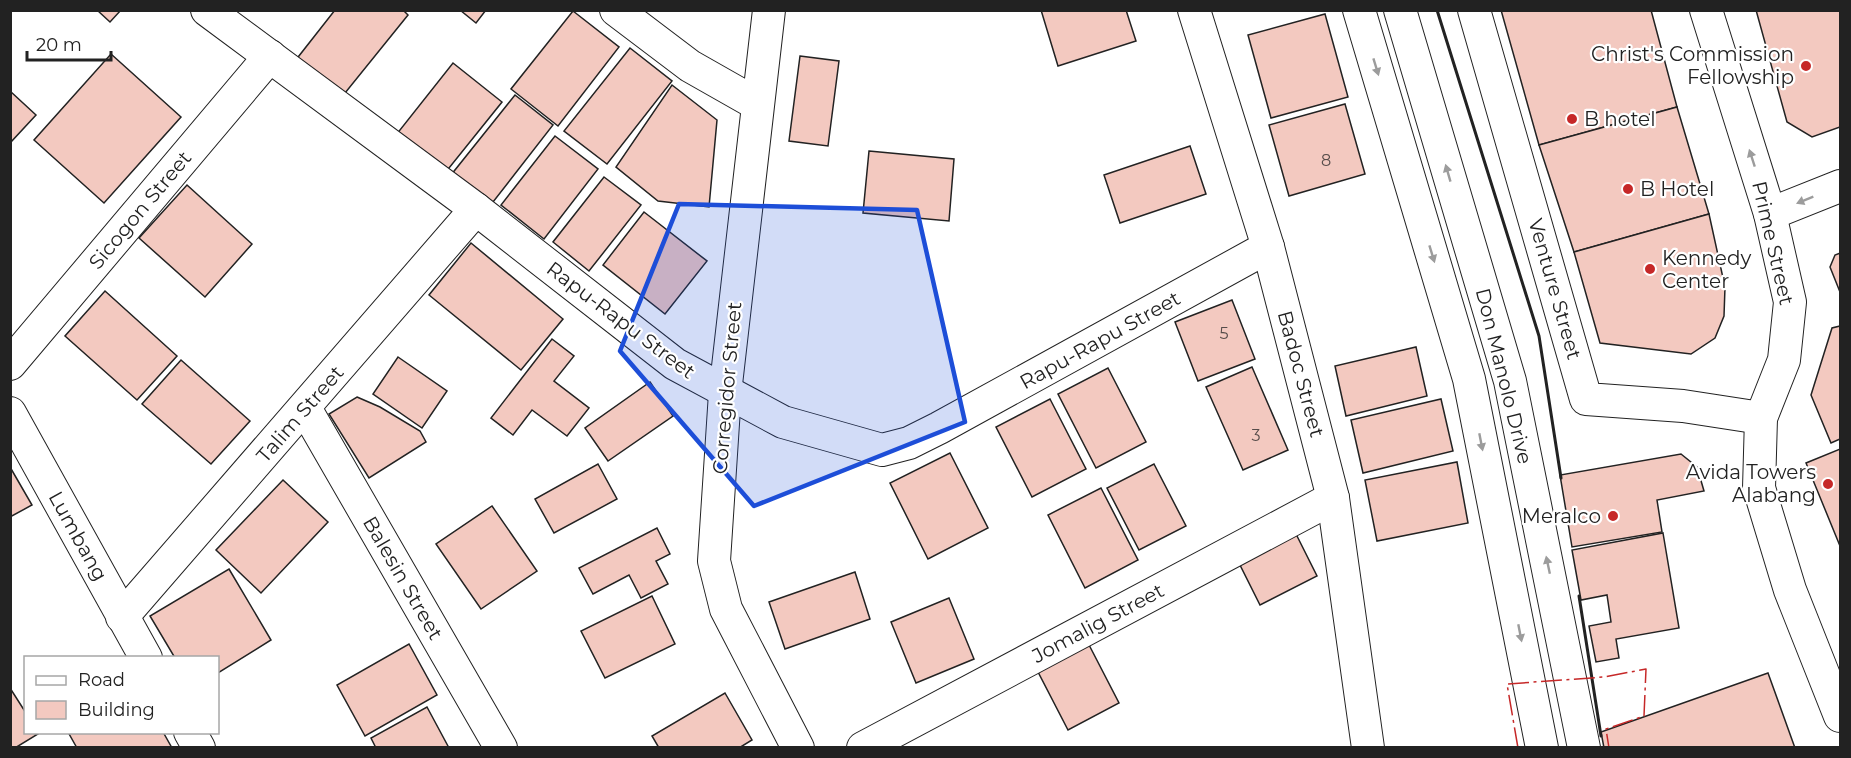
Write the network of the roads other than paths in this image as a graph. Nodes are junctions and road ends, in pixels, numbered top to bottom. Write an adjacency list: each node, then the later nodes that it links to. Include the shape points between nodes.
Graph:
1 (207, 10): 9 (street, Rapu-Rapu Street)
2 (616, 10): 10 (street, via 690,66)
3 (769, 10): 10 (street, Corregidor Street)
4 (1194, 10): 14 (street, Badoc Street)
5 (1359, 10): 16 (street, Don Manolo Drive, one-way to 16)
6 (1401, 10): 15 (street, Don Manolo Drive, one-way to 6)
7 (1474, 10): 21 (street, Venture Street, via 1586,399 1683,406)
8 (1706, 10): 13 (street, Prime Street, one-way to 8)
9 (270, 56): 12 (street, Rapu-Rapu Street); 17 (street, Sicogon Street)
10 (757, 104): 18 (street, Corregidor Street)
11 (1840, 186): 13 (street, one-way to 13)
12 (476, 209): 18 (street, Rapu-Rapu Street, via 675,364); 19 (street, Talim Street)
13 (1770, 214): 21 (street, Prime Street, via 1790,302 1784,360)
14 (1268, 247): 18 (street, Rapu-Rapu Street, via 939,428 891,448 882,450 783,422); 22 (street, Badoc Street)
15 (1487, 303): 16 (street); 33 (street, Don Manolo Drive, one-way to 15, via 1510,381)
16 (1449, 314): 32 (street, Don Manolo Drive, one-way to 32, via 1469,378)
17 (10, 364)
18 (725, 393): 29 (street, Corregidor Street, via 714,561 726,609)
19 (305, 408): 23 (street, Talim Street); 28 (street, Balesin Street)
20 (10, 413): 23 (street, Lumbang)
21 (1761, 418): 25 (street, Prime Street, via 1759,489 1790,590)
22 (1333, 498): 30 (street, Jomalig Street); 31 (street, Badoc Street)
23 (122, 617): 24 (street, Lumbang)
24 (145, 656)
25 (1840, 716)
26 (191, 734): 27 (street)
27 (199, 747)
28 (501, 747)
29 (798, 747)
30 (863, 747)
31 (1368, 747)
32 (1542, 747)
33 (1584, 747)

